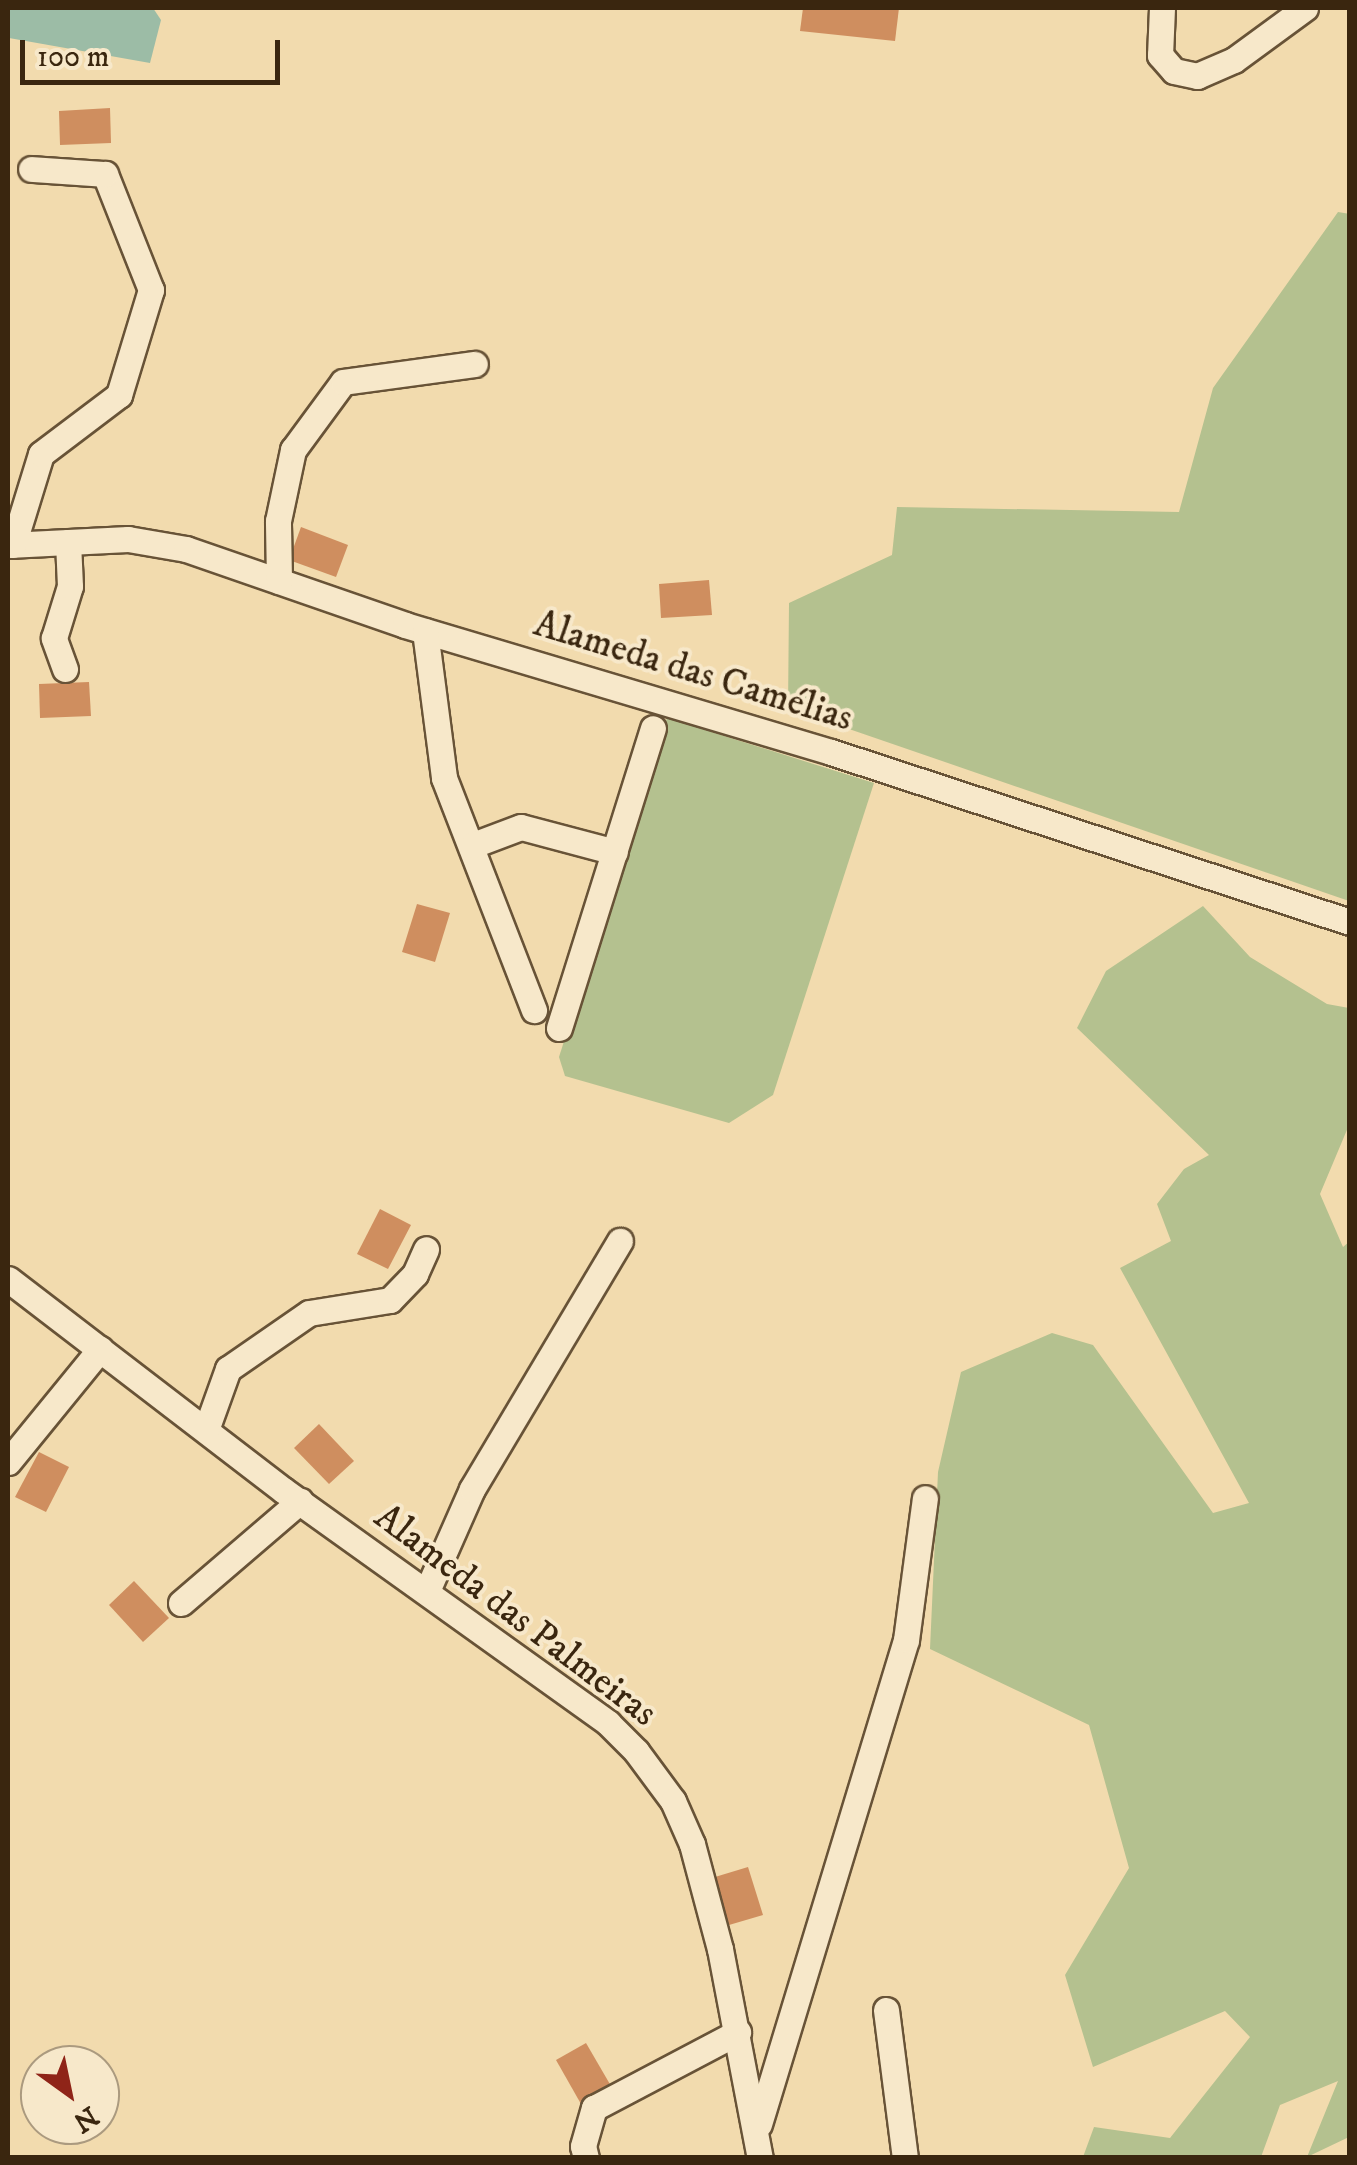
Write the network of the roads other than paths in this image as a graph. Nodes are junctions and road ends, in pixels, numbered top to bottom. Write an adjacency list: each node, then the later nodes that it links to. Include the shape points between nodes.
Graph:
1 (1162, 8): 2 (street, via 1160,55 1174,72 1198,76 1234,60)
2 (1305, 8)
3 (30, 169): 6 (street, via 106,174 151,290 119,395 41,454)
4 (474, 364): 7 (street, via 343,382 293,450 278,521)
5 (68, 542): 6 (street, Alameda das Camélias); 7 (street, Alameda das Camélias, via 160,543); 9 (street, via 70,586 54,638)
6 (10, 545)
7 (279, 581): 8 (street, Alameda das Camélias)
8 (425, 631): 11 (street, via 444,778); 13 (street, Alameda das Camélias, via 831,752)
9 (64, 670)
10 (653, 728): 12 (street)
11 (474, 845): 12 (street, via 521,827); 14 (street)
12 (614, 852): 15 (street)
13 (1350, 922)
14 (534, 1010)
15 (559, 1028)
16 (620, 1241): 24 (street, via 472,1490)
17 (426, 1249): 20 (street, via 415,1274 390,1300 309,1313 228,1369)
18 (8, 1279): 19 (street, Alameda das Palmeiras)
19 (100, 1349): 20 (street, Alameda das Palmeiras); 21 (street)
20 (206, 1430): 23 (street, Alameda das Palmeiras)
21 (8, 1462)
22 (925, 1498): 28 (street, via 906,1640)
23 (300, 1501): 24 (street, Alameda das Palmeiras); 25 (street)
24 (427, 1591): 27 (street, Alameda das Palmeiras, via 608,1723 664,1787 692,1844)
25 (181, 1602)
26 (886, 2010): 30 (street)
27 (738, 2032): 28 (street, Alameda das Palmeiras); 29 (street, via 594,2108 582,2146)
28 (758, 2146)
29 (586, 2158)
30 (905, 2158)

